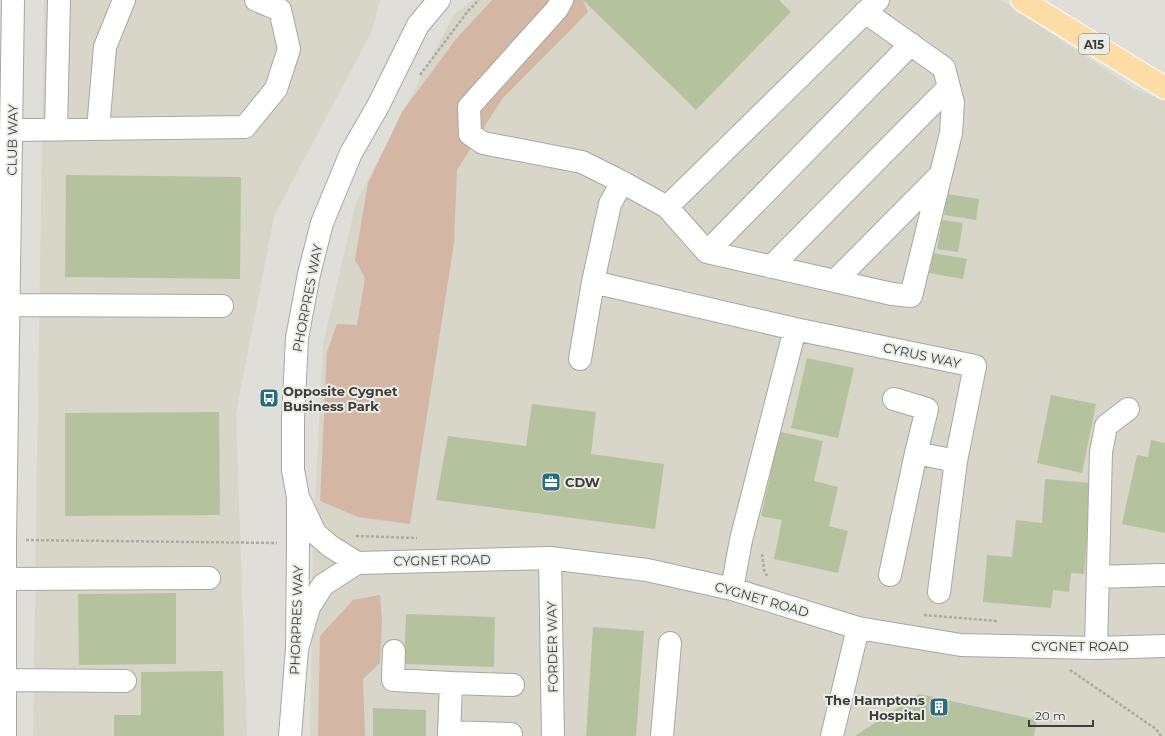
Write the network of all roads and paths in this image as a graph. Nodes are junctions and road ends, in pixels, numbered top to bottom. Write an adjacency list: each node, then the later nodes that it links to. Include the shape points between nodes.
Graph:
1 (13, 0): 16 (street, CLUB WAY)
2 (59, 0): 19 (street)
3 (124, 0): 17 (street, via 105,47)
4 (256, 0): 17 (street, via 280,10 289,49 276,89 245,127)
5 (424, 0): 11 (street, PHORPRES WAY)
6 (438, 0): 11 (street, PHORPRES WAY)
7 (479, 0): 13 (path)
8 (562, 0): 21 (street, via 557,9 469,107 470,134 483,143 582,162)
9 (1022, 0): 15 (main road, A15)
10 (872, 6): 12 (street); 22 (street)
11 (418, 25): 35 (street, PHORPRES WAY, via 378,106 351,153 322,224 297,338)
12 (911, 44): 14 (street, via 944,68); 23 (street)
13 (419, 75)
14 (948, 87): 20 (street, via 953,103 951,133); 24 (street)
15 (1165, 88)
16 (6, 89): 18 (street, CLUB WAY)
17 (98, 129): 19 (street)
18 (12, 130): 19 (street); 27 (street, CLUB WAY)
19 (56, 130)
20 (941, 174): 25 (street); 25 (street, via 912,296)
21 (622, 182): 22 (street); 26 (street, via 610,204)
22 (667, 207): 23 (street)
23 (707, 252): 24 (street)
24 (770, 266): 25 (street)
25 (834, 281)
26 (594, 282): 29 (street, CYRUS WAY); 30 (street)
27 (9, 305): 28 (street); 39 (street, CLUB WAY)
28 (222, 306)
29 (795, 329): 34 (street, CYRUS WAY, via 975,366); 50 (street, via 741,540)
30 (580, 359)
31 (894, 399): 33 (street, via 927,408)
32 (1128, 409): 47 (street, via 1106,426 1101,452)
33 (916, 454): 34 (street); 44 (street)
34 (956, 461): 51 (street)
35 (293, 470): 36 (street, PHORPRES WAY); 40 (street, via 285,515)
36 (298, 497): 43 (street, via 315,533 330,546); 58 (street, PHORPRES WAY)
37 (354, 535): 38 (path)
38 (420, 538)
39 (5, 540): 40 (path); 49 (street, CLUB WAY)
40 (285, 543): 65 (street, via 284,680)
41 (762, 551): 46 (path)
42 (550, 558): 43 (street, CYGNET ROAD); 50 (street, CYGNET ROAD, via 647,570); 69 (street, FORDER WAY)
43 (357, 562): 58 (street, via 323,585 309,607)
44 (890, 575)
45 (1165, 575): 47 (street)
46 (767, 577)
47 (1098, 577): 57 (street)
48 (209, 578): 49 (street)
49 (5, 579): 61 (street, CLUB WAY)
50 (732, 589): 54 (street, CYGNET ROAD)
51 (939, 592)
52 (918, 614): 53 (path)
53 (997, 621)
54 (858, 628): 57 (street, CYGNET ROAD, via 961,645); 71 (street)
55 (670, 643): 70 (street)
56 (1165, 646): 57 (street, CYGNET ROAD)
57 (1096, 648)
58 (297, 649): 65 (street, PHORPRES WAY)
59 (394, 651): 63 (street, via 393,680)
60 (1064, 666): 72 (path, via 1156,729)
61 (5, 680): 62 (street); 68 (street, CLUB WAY)
62 (125, 681)
63 (451, 683): 64 (street); 66 (street)
64 (513, 685)
65 (290, 731)
66 (449, 734): 67 (street)
67 (511, 734)
68 (5, 736)
69 (553, 736)
70 (662, 736)
71 (832, 736)
72 (1161, 736)

